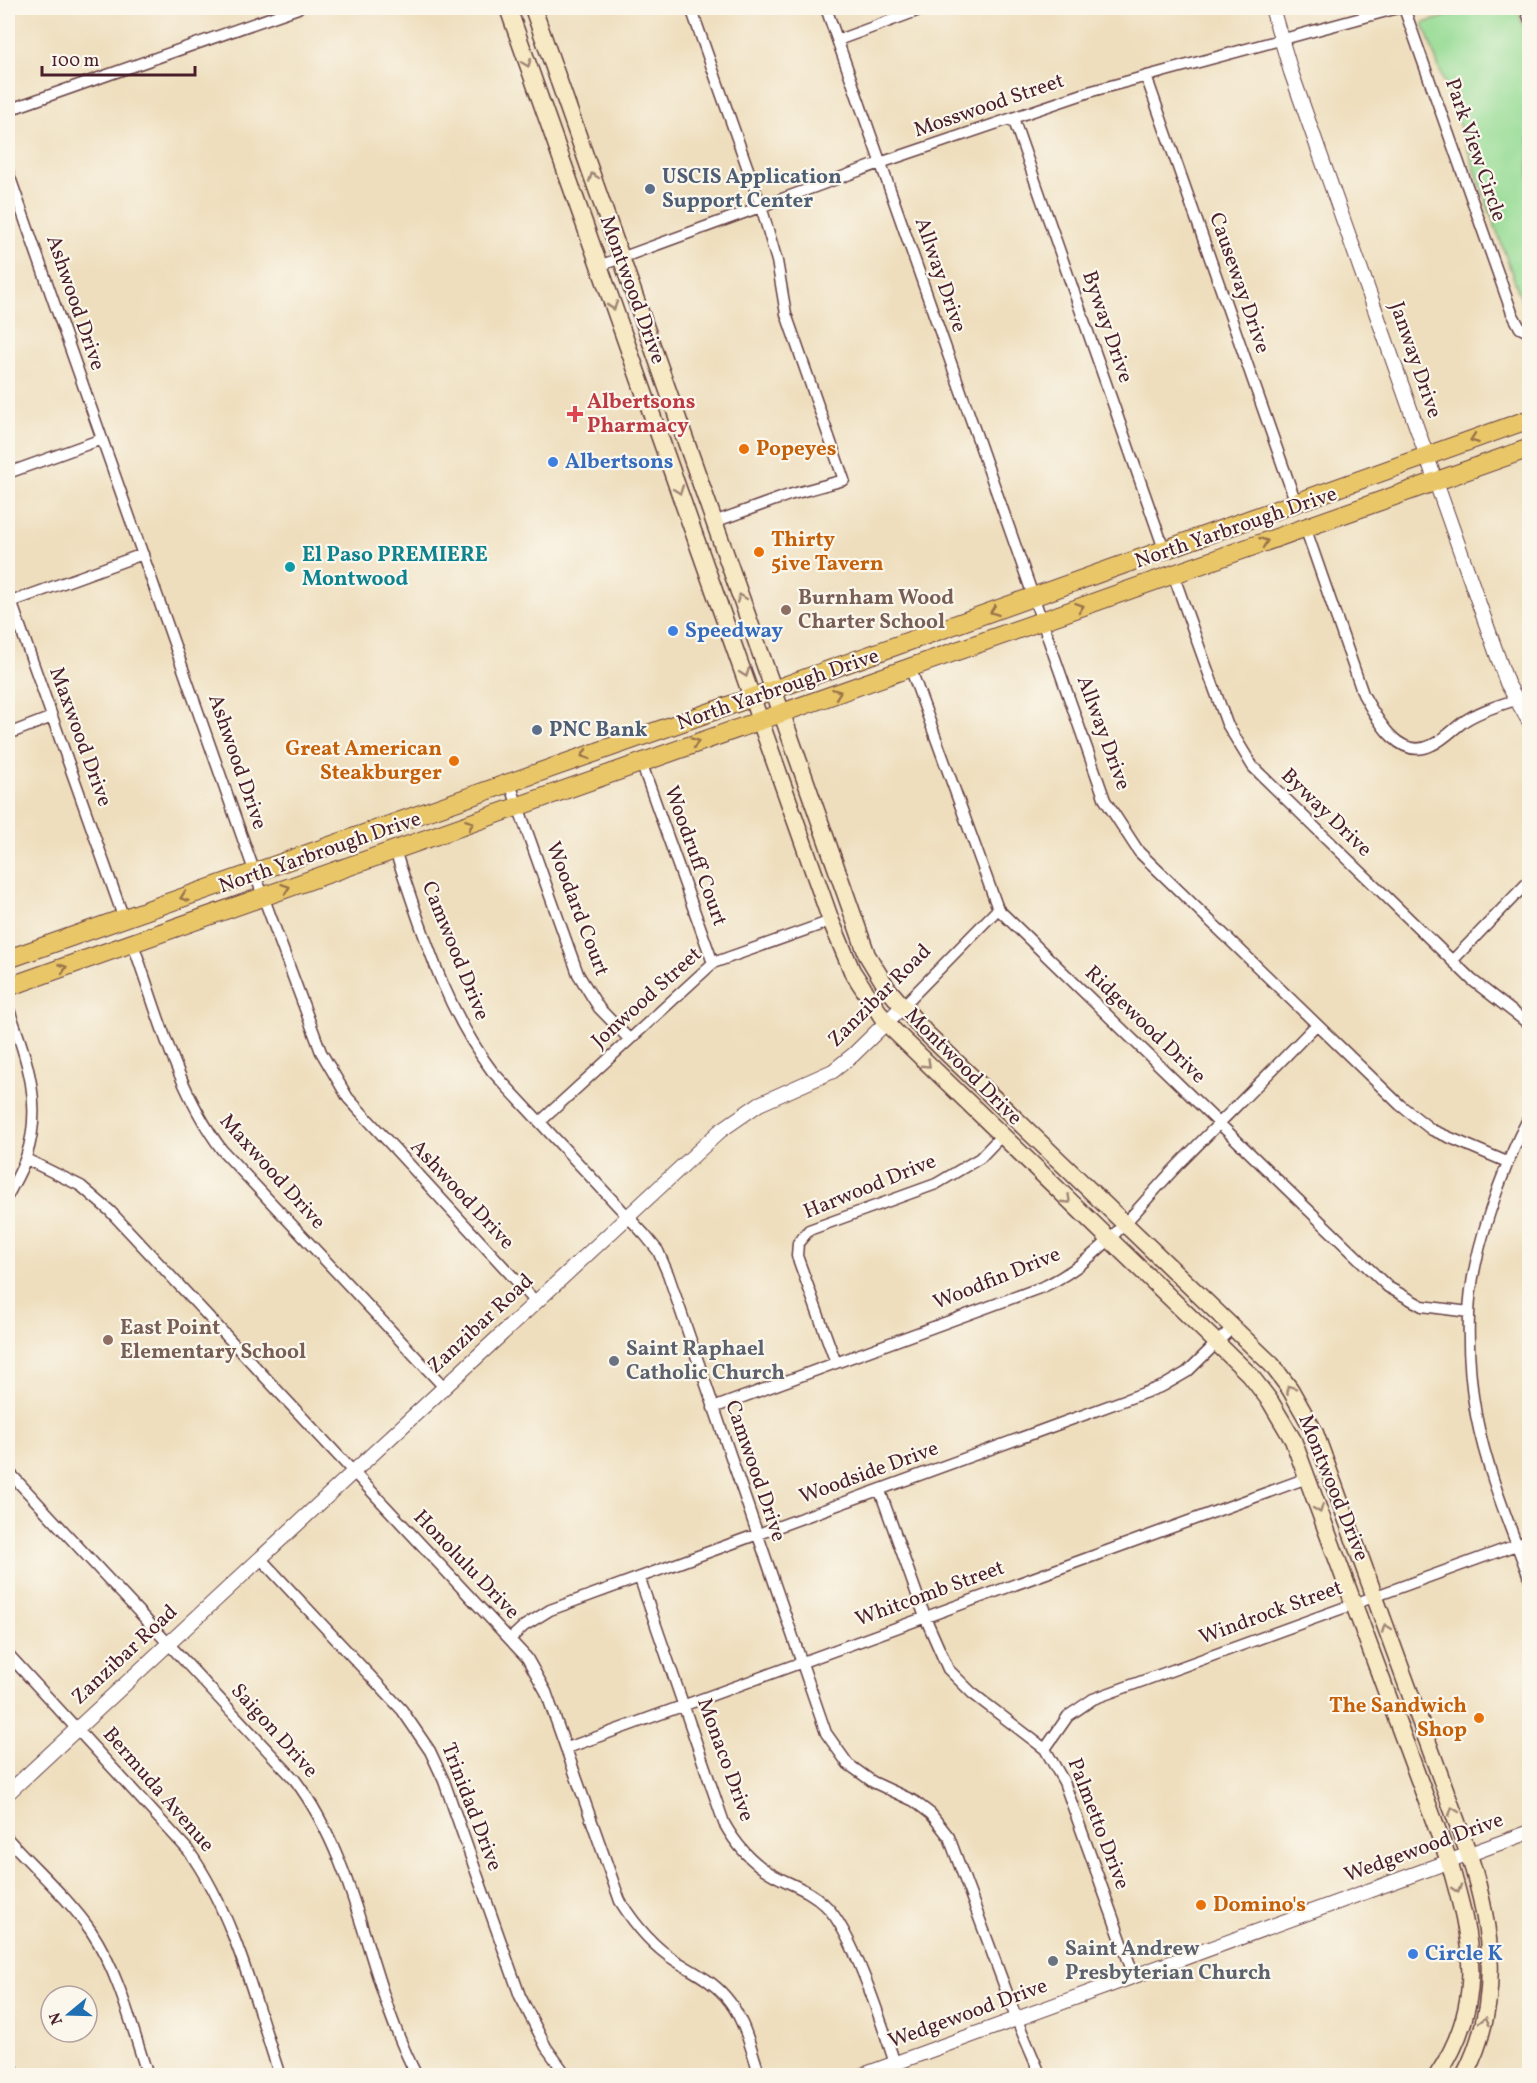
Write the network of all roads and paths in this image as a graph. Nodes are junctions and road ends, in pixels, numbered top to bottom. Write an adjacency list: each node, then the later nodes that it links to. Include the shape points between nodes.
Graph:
1 (298, 8): 15 (street)
2 (508, 8): 21 (main road, Montwood Drive, one-way to 21)
3 (533, 8): 20 (main road, Montwood Drive, one-way to 3)
4 (691, 8): 19 (street)
5 (826, 8): 12 (street, Allway Drive)
6 (925, 8): 12 (street)
7 (1272, 8): 13 (street, Janway Drive)
8 (1398, 8): 13 (street, Mosswood Street)
9 (1404, 8): 22 (street, Park View Circle, via 1512,313 1520,328)
10 (1525, 8): 11 (street)
11 (1530, 20)
12 (837, 40): 17 (street, Allway Drive)
13 (1280, 40): 14 (street, Mosswood Street); 26 (street, Janway Drive)
14 (1146, 76): 16 (street, Mosswood Street); 29 (street, Causeway Drive)
15 (8, 110)
16 (1013, 118): 17 (street, Mosswood Street); 32 (street, Byway Drive)
17 (880, 164): 19 (street, Mosswood Street); 35 (street, Allway Drive)
18 (8, 172): 24 (street, Ashwood Drive)
19 (762, 206): 20 (street, Mosswood Street); 30 (street, via 786,314 844,480)
20 (622, 258): 21 (street, Mosswood Street); 30 (main road, Montwood Drive)
21 (599, 266): 41 (main road, Montwood Drive, one-way to 41)
22 (1530, 333)
23 (1530, 419): 26 (main road, North Yarbrough Drive, one-way to 26)
24 (102, 439): 27 (street); 33 (street, Ashwood Drive)
25 (1530, 448): 28 (main road, North Yarbrough Drive)
26 (1427, 456): 28 (street, Janway Drive); 29 (main road, North Yarbrough Drive)
27 (8, 473)
28 (1435, 481): 31 (main road, North Yarbrough Drive); 42 (street, Janway Drive)
29 (1296, 503): 32 (main road, North Yarbrough Drive)
30 (714, 522): 39 (main road, Montwood Drive, one-way to 30)
31 (1305, 527): 34 (main road, North Yarbrough Drive, one-way to 31); 42 (street, via 1363,694 1395,740 1414,749 1427,748 1479,713)
32 (1164, 549): 35 (main road, North Yarbrough Drive)
33 (143, 554): 36 (street); 52 (street, Ashwood Drive)
34 (1173, 574): 37 (main road, North Yarbrough Drive, one-way to 34); 60 (street, Byway Drive, via 1219,705 1243,755)
35 (1033, 597): 37 (street, Allway Drive); 39 (main road, North Yarbrough Drive, one-way to 39)
36 (9, 602): 44 (street, Maxwood Drive)
37 (1042, 620): 38 (main road, North Yarbrough Drive); 66 (street, Allway Drive, via 1105,800 1126,835)
38 (910, 667): 43 (main road, North Yarbrough Drive, one-way to 38); 55 (street, Ridgewood Drive)
39 (774, 689): 41 (main road, North Yarbrough Drive); 43 (main road, Montwood Drive)
40 (1530, 695): 42 (street)
41 (753, 697): 45 (main road, Montwood Drive); 49 (main road, North Yarbrough Drive, one-way to 49)
42 (1515, 700): 46 (street, Janway Drive)
43 (782, 713): 45 (main road, North Yarbrough Drive); 64 (main road, Montwood Drive, via 867,955)
44 (52, 717): 47 (street); 56 (street, Maxwood Drive)
45 (761, 720): 48 (main road, North Yarbrough Drive, one-way to 45); 57 (main road, Montwood Drive)
46 (1530, 723)
47 (8, 734)
48 (640, 762): 50 (main road, North Yarbrough Drive); 61 (street, Woodruff Court)
49 (509, 781): 50 (street, Woodard Court); 52 (main road, North Yarbrough Drive)
50 (518, 806): 51 (main road, North Yarbrough Drive, one-way to 50); 68 (street, Woodard Court, via 578,974 599,1008)
51 (395, 850): 54 (main road, North Yarbrough Drive, one-way to 51); 70 (street, Camwood Drive, via 458,1020 492,1071)
52 (255, 872): 54 (street, Ashwood Drive); 56 (main road, North Yarbrough Drive, one-way to 56)
53 (1530, 880): 60 (street)
54 (263, 896): 58 (main road, North Yarbrough Drive); 79 (street, Ashwood Drive, via 317,1043 341,1088)
55 (998, 909): 64 (street, Zanzibar Road); 71 (street, Ridgewood Drive)
56 (124, 919): 59 (main road, North Yarbrough Drive)
57 (831, 921): 61 (street, Jonwood Street); 65 (main road, Montwood Drive, via 852,971)
58 (133, 944): 62 (main road, North Yarbrough Drive, one-way to 58); 84 (street, Maxwood Drive, via 173,1057 206,1128 222,1150)
59 (8, 959)
60 (1452, 961): 67 (street, Byway Drive)
61 (713, 963): 68 (street, Jonwood Street)
62 (8, 987)
63 (8, 1007): 73 (street, via 34,1091 35,1113)
64 (902, 1007): 65 (street, Zanzibar Road); 77 (main road, Montwood Drive)
65 (885, 1023): 72 (main road, Montwood Drive, one-way to 72); 76 (street, Zanzibar Road, via 833,1071 735,1118)
66 (1316, 1025): 71 (street, Woodfin Drive); 74 (street, Allway Drive, via 1414,1117 1446,1137)
67 (1530, 1025)
68 (629, 1039): 70 (street, Jonwood Street)
69 (1530, 1115): 74 (street)
70 (541, 1121): 76 (street, Camwood Drive)
71 (1220, 1125): 77 (street, Woodfin Drive); 80 (street, Ridgewood Drive, via 1388,1287 1422,1306)
72 (1001, 1136): 78 (main road, Montwood Drive, one-way to 78); 83 (street, Harwood Drive, via 980,1158 946,1179 808,1230 800,1239 797,1256)
73 (26, 1159): 75 (street); 87 (street, Honolulu Drive, via 81,1186 103,1204)
74 (1507, 1162): 80 (street, via 1484,1236)
75 (8, 1195)
76 (626, 1215): 79 (street, Zanzibar Road); 85 (street, Camwood Drive, via 663,1261)
77 (1126, 1224): 78 (street, Woodfin Drive); 81 (main road, Montwood Drive)
78 (1109, 1240): 82 (main road, Montwood Drive); 83 (street, Woodfin Drive, via 1073,1270 1045,1286)
79 (536, 1302): 84 (street, Zanzibar Road)
80 (1469, 1312): 92 (street, via 1476,1416)
81 (1232, 1328): 82 (street, Woodside Drive); 96 (main road, Montwood Drive, one-way to 81, via 1315,1433 1272,1365)
82 (1216, 1344): 88 (main road, Montwood Drive, via 1250,1375 1270,1401 1293,1440); 89 (street, Woodside Drive, via 1186,1372 1163,1386)
83 (836, 1363): 85 (street, Woodfin Drive)
84 (444, 1387): 87 (street, Zanzibar Road)
85 (713, 1408): 90 (street, Camwood Drive)
86 (8, 1471): 100 (street, Saigon Drive)
87 (352, 1472): 93 (street, Zanzibar Road); 99 (street, Honolulu Drive)
88 (1307, 1478): 97 (main road, Montwood Drive, one-way to 97); 98 (street, Whitcomb Street)
89 (880, 1491): 90 (street, Woodside Drive); 98 (street, Palmetto Drive)
90 (756, 1534): 94 (street, Woodside Drive); 102 (street, Camwood Drive)
91 (1530, 1540): 92 (street, Windrock Street)
92 (1516, 1545): 95 (street); 96 (street, Windrock Street)
93 (261, 1559): 100 (street, Zanzibar Road); 122 (street, Trinidad Drive, via 402,1710 430,1751 444,1780 520,1996 546,2047)
94 (640, 1579): 99 (street, Woodside Drive, via 550,1610); 103 (street, Monaco Drive)
95 (1530, 1580)
96 (1375, 1597): 97 (street, Windrock Street); 104 (main road, Montwood Drive, one-way to 96)
97 (1354, 1605): 105 (main road, Montwood Drive); 108 (street, Windrock Street, via 1093,1699 1068,1716)
98 (925, 1617): 102 (street, Whitcomb Street); 108 (street, Palmetto Drive, via 943,1660 959,1682)
99 (510, 1639): 107 (street, Honolulu Drive, via 537,1674)
100 (168, 1644): 106 (street, Zanzibar Road); 121 (street, Saigon Drive, via 311,1802 333,1844)
101 (8, 1654): 106 (street, Bermuda Avenue)
102 (800, 1662): 103 (street, Whitcomb Street); 115 (street, Camwood Drive, via 822,1723 842,1757 873,1782 914,1801 931,1814 949,1837)
103 (684, 1705): 107 (street, Whitcomb Street); 117 (street, Monaco Drive, via 718,1808 731,1835 752,1860 813,1894 840,1922)
104 (1418, 1716): 105 (main road); 112 (main road, Montwood Drive, one-way to 104)
105 (1397, 1724): 113 (main road, Montwood Drive)
106 (78, 1729): 109 (street, Zanzibar Road); 120 (street, Bermuda Avenue, via 188,1850 209,1880)
107 (567, 1748): 123 (street, Honolulu Drive, via 620,1901 630,1918 660,1949 705,1977 726,1997 738,2015)
108 (1045, 1749): 114 (street, Palmetto Drive, via 1064,1782)
109 (8, 1793)
110 (1530, 1832): 112 (street, Wedgewood Drive)
111 (8, 1839): 119 (street, via 79,1916 99,1945)
112 (1469, 1855): 113 (street, Wedgewood Drive); 127 (main road, Montwood Drive, one-way to 112, via 1483,2030 1491,1983 1487,1925)
113 (1449, 1861): 114 (street, Wedgewood Drive); 126 (main road, Montwood Drive, one-way to 126, via 1466,1919 1471,1978 1463,2021)
114 (1134, 1976): 115 (street, Wedgewood Drive)
115 (1017, 2018): 117 (street, Wedgewood Drive); 125 (street, Camwood Drive)
116 (8, 2054): 118 (street)
117 (897, 2069): 124 (street, Wedgewood Drive)
118 (15, 2076)
119 (148, 2076)
120 (280, 2076)
121 (417, 2076)
122 (567, 2076)
123 (760, 2076)
124 (860, 2076)
125 (1041, 2076)
126 (1437, 2076)
127 (1464, 2076)

